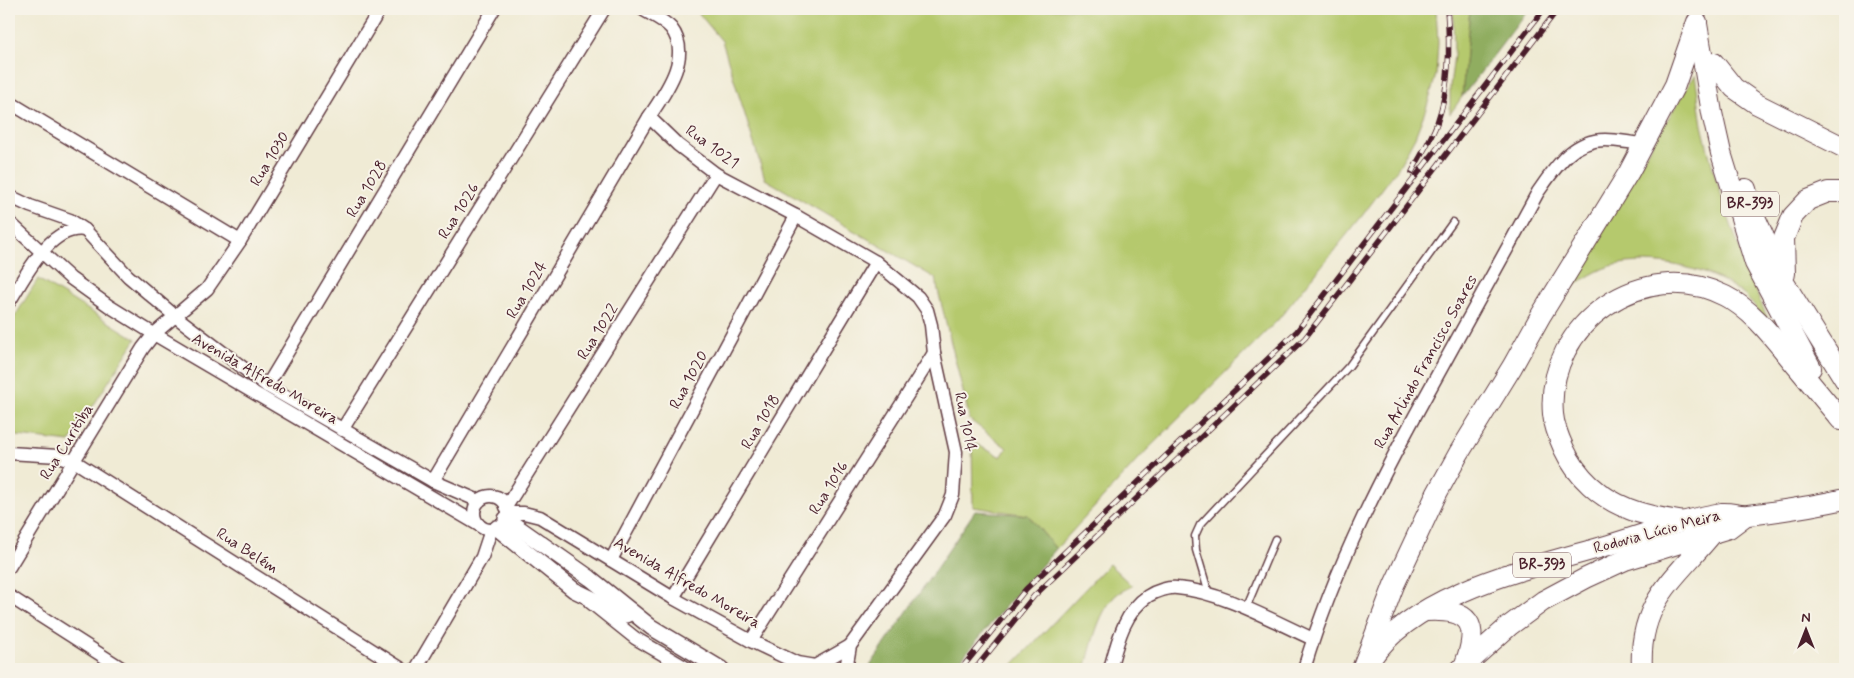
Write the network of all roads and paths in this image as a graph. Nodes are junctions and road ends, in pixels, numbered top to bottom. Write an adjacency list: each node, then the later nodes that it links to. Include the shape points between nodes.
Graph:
1 (380, 9): 18 (street, Rua 1030)
2 (494, 9): 27 (street, Rua 1028)
3 (604, 9): 29 (street, Rua 1026)
4 (642, 9): 8 (street, via 670,27 679,51 677,68)
5 (1699, 13): 6 (highway, BR-393); 9 (highway, via 1676,85); 28 (highway, via 1712,113 1755,264)
6 (1714, 63): 10 (highway, via 1734,88 1757,104); 21 (highway, BR-393, via 1724,117 1740,172)
7 (9, 102): 18 (street)
8 (649, 116): 11 (street, Rua 1021, via 678,145); 32 (street, Rua 1024)
9 (1644, 144): 49 (street, Rua Arlindo Francisco Soares, via 1604,140 1573,149 1538,192 1390,460 1357,528); 61 (highway, via 1437,493 1394,585)
10 (1845, 148)
11 (716, 174): 14 (street, Rua 1021); 36 (street, Rua 1022)
12 (1845, 192): 21 (highway, via 1828,192 1808,200 1793,216 1784,238)
13 (9, 196): 17 (street, Avenida Alfredo Moreira, via 70,220)
14 (796, 216): 20 (street, Rua 1021); 40 (street, Rua 1020)
15 (9, 222): 19 (street, Avenida Alfredo Moreira)
16 (1454, 222): 43 (lane, via 1349,366 1200,525 1195,536 1196,550)
17 (85, 230): 19 (street, via 78,228 62,234); 23 (street, Avenida Alfredo Moreira, via 128,276)
18 (240, 241): 23 (street, Rua 1030, via 207,289)
19 (42, 252): 22 (street); 24 (street, Avenida Alfredo Moreira, via 108,306)
20 (876, 262): 25 (street, Rua 1014, via 918,297 927,310); 45 (street, Rua 1018)
21 (1785, 284): 26 (highway, BR-393)
22 (9, 302)
23 (175, 316): 24 (street, Rua Curitiba); 27 (street, Avenida Alfredo Moreira)
24 (154, 334): 31 (street, Rua Curitiba); 36 (street, Avenida Alfredo Moreira)
25 (934, 353): 50 (street, Rua 1016); 51 (street, Rua 1014, via 956,452 953,495 945,515)
26 (1845, 380)
27 (267, 386): 29 (street, Avenida Alfredo Moreira)
28 (1843, 423): 37 (highway, via 1771,335 1727,297 1704,287 1680,283 1649,286 1604,305 1583,323 1560,360 1552,397 1558,436 1579,475 1593,488 1628,509)
29 (342, 430): 32 (street, Avenida Alfredo Moreira)
30 (9, 453): 31 (street, Rua Belém, via 58,456)
31 (74, 461): 41 (street, Rua Curitiba); 54 (street, Rua Belém)
32 (433, 481): 34 (street, Avenida Alfredo Moreira)
33 (1845, 500): 35 (highway, Rodovia Lúcio Meira / BR-393)
34 (479, 501): 36 (street, via 474,513); 36 (street, via 491,496 497,498)
35 (1745, 516): 37 (highway, Rodovia Lúcio Meira / BR-393, via 1724,512); 38 (highway, Rodovia Lúcio Meira / BR-393, via 1729,528)
36 (498, 520): 40 (street, Avenida Alfredo Moreira, via 524,514 540,517); 42 (street, Avenida Alfredo Moreira); 48 (street, Avenida Alfredo Moreira, via 590,578); 55 (street, via 482,557)
37 (1684, 522): 47 (highway, Rodovia Lúcio Meira / BR-393, via 1500,578 1446,599)
38 (1712, 534): 52 (highway, Rodovia Lúcio Meira / BR-393, via 1625,560 1586,578 1543,601); 62 (highway, via 1657,598 1644,636)
39 (1275, 540): 46 (lane)
40 (611, 560): 45 (street, Avenida Alfredo Moreira)
41 (9, 567)
42 (574, 590): 48 (street, Avenida Alfredo Moreira); 56 (street, Avenida Alfredo Moreira, via 635,638)
43 (1208, 594): 46 (street); 59 (street, via 1176,588 1148,596 1126,621)
44 (9, 596): 53 (street)
45 (673, 598): 50 (street, Avenida Alfredo Moreira)
46 (1245, 609): 49 (street)
47 (1425, 611): 52 (highway, via 1454,612 1468,621 1472,644); 61 (highway, Rodovia Lúcio Meira / BR-393, via 1394,632)
48 (654, 629): 57 (street, Avenida Alfredo Moreira)
49 (1313, 639): 60 (street, Rua Arlindo Francisco Soares)
50 (752, 641): 51 (street, Avenida Alfredo Moreira, via 797,663 815,666)
51 (850, 646): 58 (street, Rua 1014)
52 (1463, 667)
53 (123, 669)
54 (402, 669)
55 (416, 669)
56 (688, 669)
57 (722, 669)
58 (846, 669)
59 (1110, 669)
60 (1304, 669)
61 (1363, 669)
62 (1642, 669)

